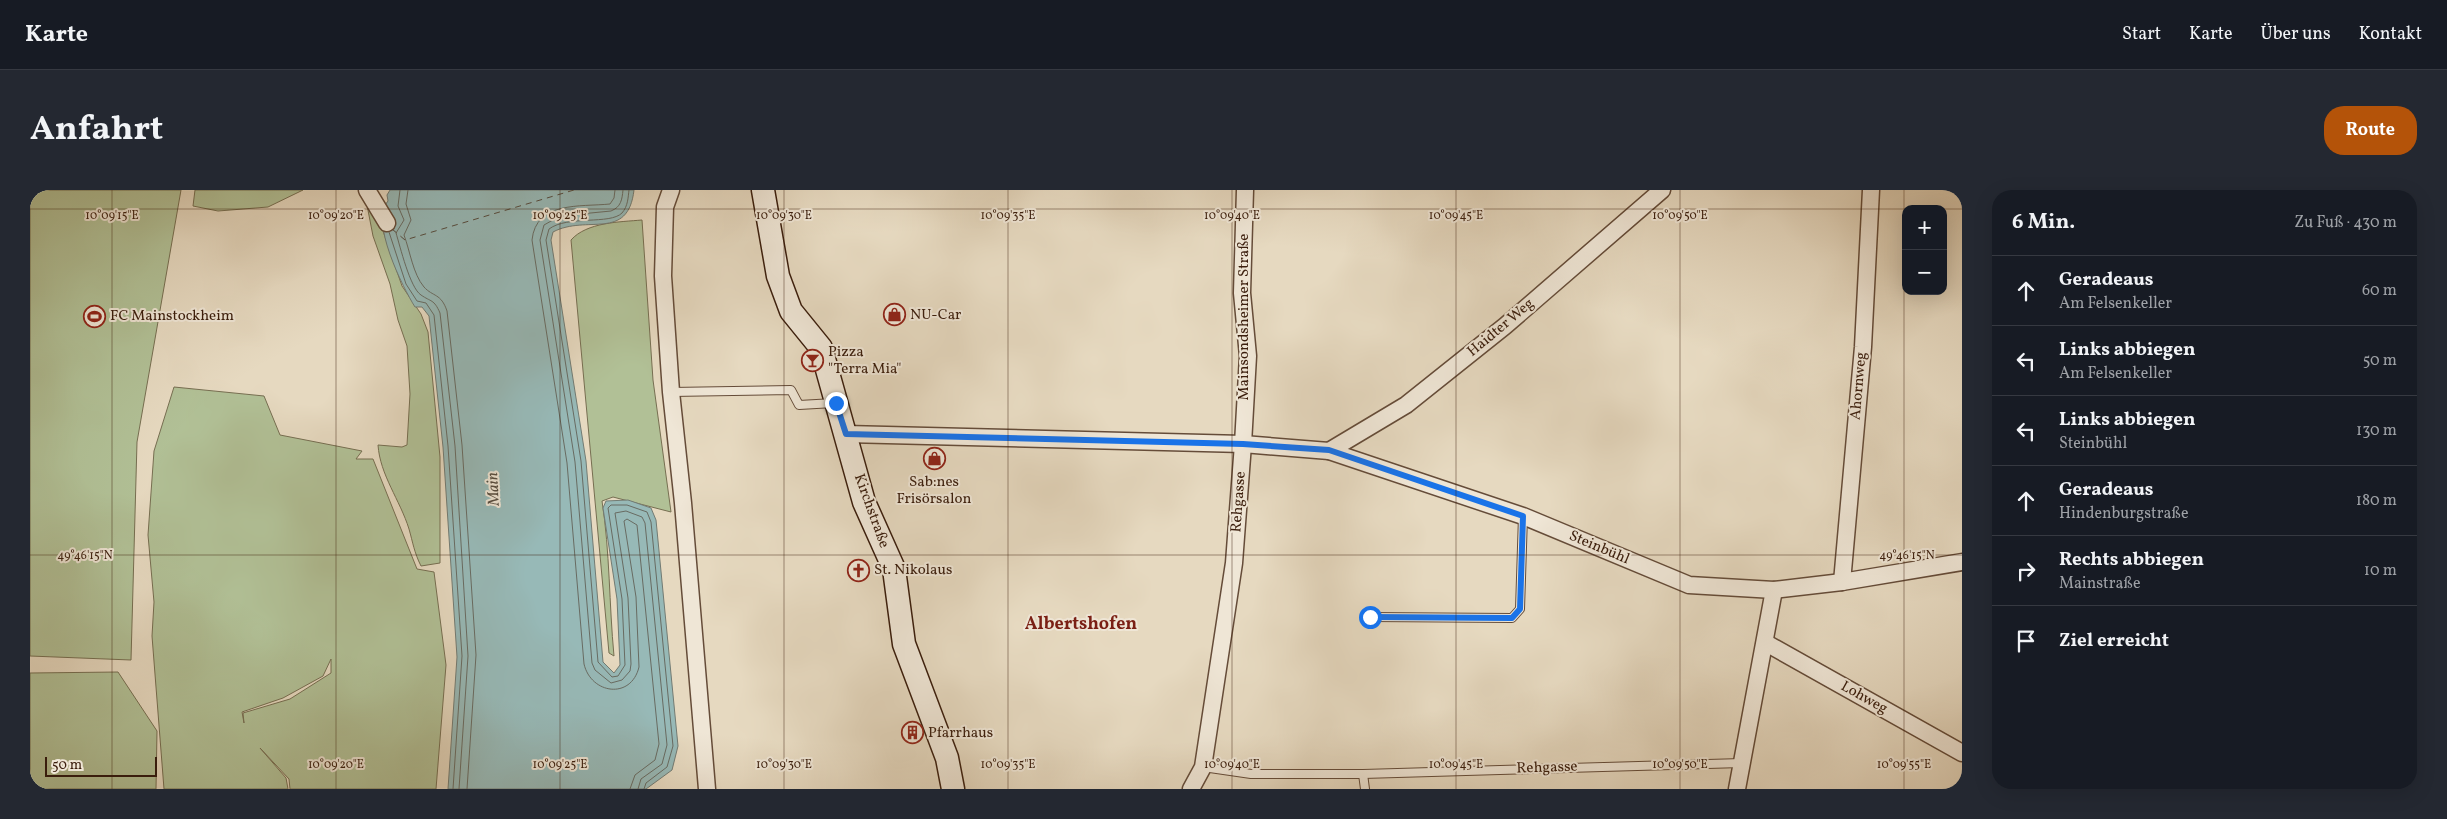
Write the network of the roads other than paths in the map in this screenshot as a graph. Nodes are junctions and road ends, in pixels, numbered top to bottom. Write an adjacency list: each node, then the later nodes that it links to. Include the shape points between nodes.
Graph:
1 (367, 190): 7 (street)
2 (671, 190): 8 (street, via 665,207 663,276)
3 (763, 190): 9 (street, Kirchstraße, via 778,276 791,311 821,348)
4 (1245, 190): 11 (street, Mainsondsheimer Straße, via 1242,293 1248,356)
5 (1662, 190): 12 (street, Haidter Weg, via 1505,326 1406,405)
6 (1871, 190): 15 (street, Ahornweg, via 1863,347)
7 (387, 223)
8 (671, 392): 9 (lane, via 791,390 799,405); 23 (street)
9 (836, 403): 10 (street, Kirchstraße)
10 (846, 434): 11 (street, Steinbühl); 24 (street, Kirchstraße, via 864,502 894,569 904,644 946,758)
11 (1243, 444): 12 (street, Steinbühl); 21 (street, Rehgasse, via 1234,563)
12 (1329, 450): 13 (street, Steinbühl)
13 (1523, 516): 16 (street, Steinbühl, via 1688,585); 17 (lane, via 1520,609 1512,618)
14 (1962, 562): 15 (street, Steinbühl)
15 (1842, 582): 16 (street, Steinbühl)
16 (1774, 590): 18 (street)
17 (1370, 617)
18 (1766, 642): 19 (street, Lohweg); 20 (street)
19 (1962, 752)
20 (1742, 762): 22 (lane, Rehgasse); 27 (street)
21 (1203, 767): 22 (lane, Rehgasse, via 1251,774); 25 (street, Rehgasse)
22 (1363, 774): 26 (lane)
23 (707, 789)
24 (953, 789)
25 (1191, 789)
26 (1365, 789)
27 (1738, 789)

